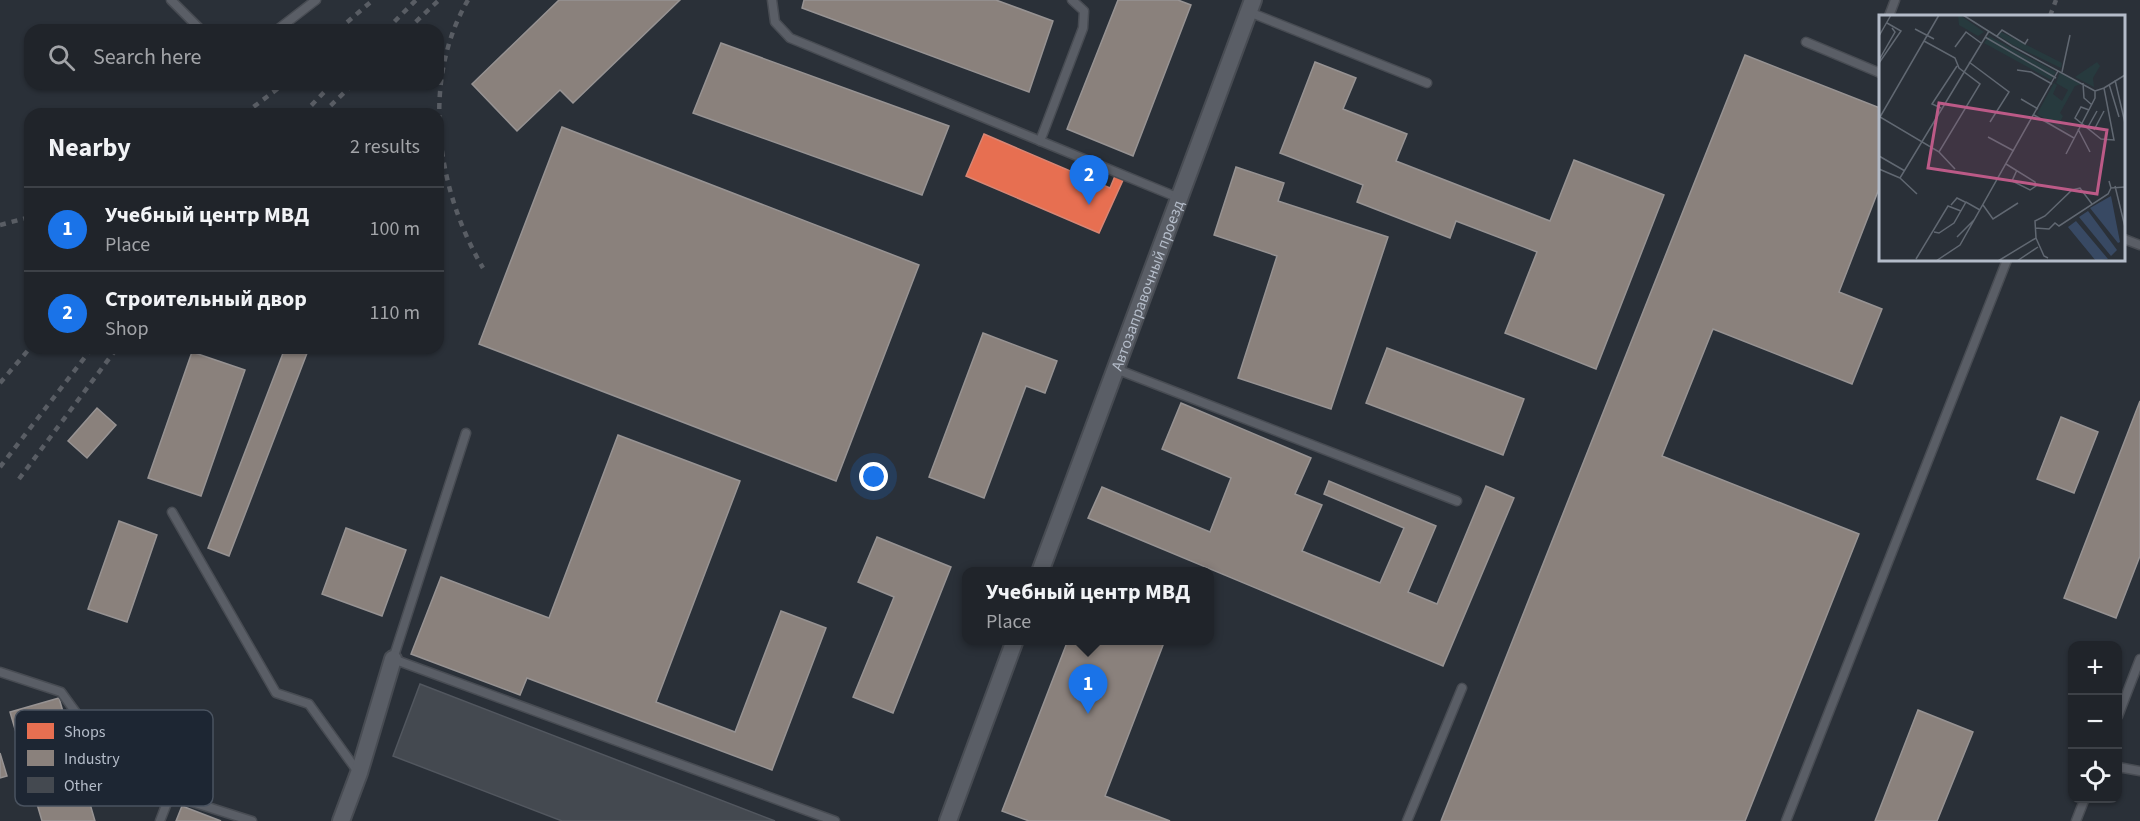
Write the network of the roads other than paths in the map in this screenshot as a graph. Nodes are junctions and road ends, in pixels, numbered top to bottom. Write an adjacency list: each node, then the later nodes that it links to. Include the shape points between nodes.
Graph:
1 (171, 0): 8 (lane)
2 (316, 0): 9 (lane)
3 (772, 0): 13 (lane, via 774,22 790,38)
4 (1072, 0): 13 (lane, via 1084,11 1083,28)
5 (1895, 0): 7 (lane)
6 (1251, 6): 12 (lane); 14 (street, Автозаправочный проезд)
7 (1889, 15)
8 (195, 24)
9 (285, 24)
10 (1806, 42): 11 (lane)
11 (1879, 72)
12 (1427, 83)
13 (1040, 141): 14 (lane)
14 (1179, 198): 18 (street, Автозаправочный проезд)
15 (2125, 239): 16 (lane)
16 (2140, 245)
17 (2007, 261): 43 (lane)
18 (1116, 369): 20 (lane); 22 (street, Автозаправочный проезд)
19 (466, 433): 24 (lane)
20 (1457, 501)
21 (172, 512): 32 (lane, via 276,693 309,704)
22 (1042, 567)
23 (1013, 645): 41 (street)
24 (393, 659): 32 (street); 40 (lane)
25 (2140, 659): 28 (lane)
26 (0, 672): 29 (lane, via 61,692)
27 (1462, 688): 42 (lane)
28 (2122, 706)
29 (74, 710)
30 (2122, 768): 31 (lane)
31 (2140, 771)
32 (359, 773): 39 (street)
33 (2083, 803): 44 (lane)
34 (166, 806): 37 (lane)
35 (203, 806): 36 (lane)
36 (241, 819): 38 (lane)
37 (160, 821)
38 (252, 821)
39 (341, 821)
40 (835, 821)
41 (948, 821)
42 (1407, 821)
43 (1786, 821)
44 (2076, 821)

